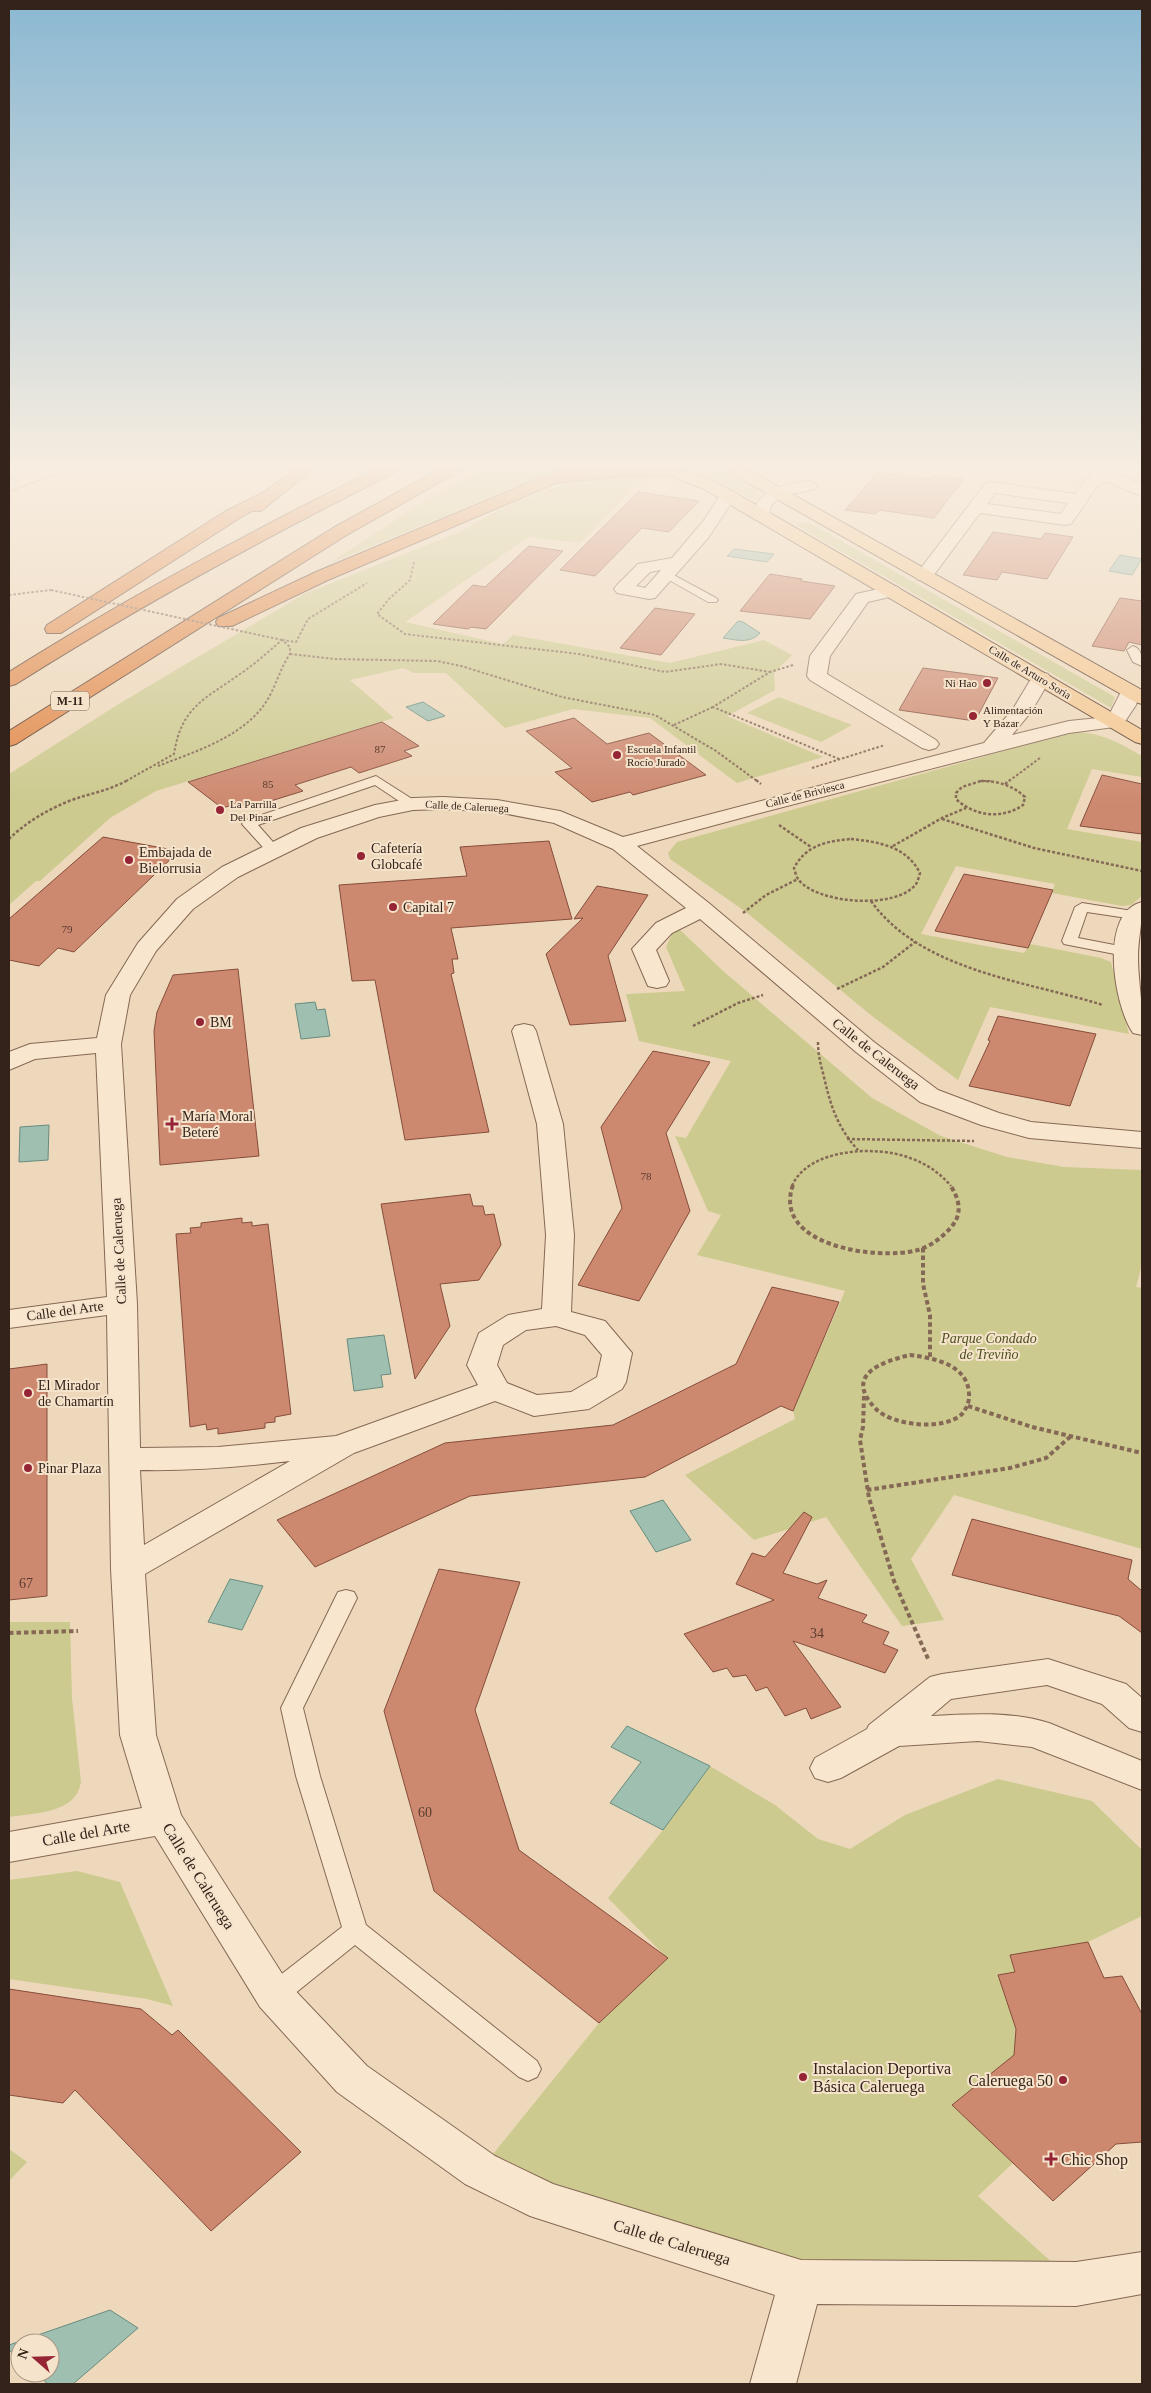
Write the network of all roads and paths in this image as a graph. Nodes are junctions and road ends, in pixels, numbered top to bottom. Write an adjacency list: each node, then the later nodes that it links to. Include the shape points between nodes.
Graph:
1 (128, 581): 15 (highway)
2 (146, 581): 14 (highway, via 102,610)
3 (175, 581): 14 (highway)
4 (261, 581): 20 (highway, M-11)
5 (312, 581): 20 (highway)
6 (409, 581): 22 (path, via 378,614 405,634 579,654 665,672 721,664)
7 (688, 581): 13 (lane)
8 (874, 581): 11 (main road, Calle de Arturo Soria)
9 (932, 581): 25 (main road)
10 (368, 583): 16 (path, via 308,619 296,642)
11 (892, 591): 19 (street, via 862,598); 23 (main road, Calle de Arturo Soria)
12 (9, 595): 16 (path, bridge, via 50,590)
13 (712, 600)
14 (89, 628): 24 (highway)
15 (40, 638)
16 (282, 640): 18 (path, via 290,647); 37 (path, via 248,669 197,703 180,725 174,754)
17 (1133, 650): 21 (lane)
18 (290, 654): 29 (path, via 334,659 436,661 562,697 655,715); 37 (path, via 283,662 264,704 255,714 214,742)
19 (820, 656): 22 (path); 33 (street, via 817,676)
20 (131, 662): 32 (highway, M-11)
21 (1142, 662)
22 (770, 672): 26 (path)
23 (1041, 678): 27 (street); 28 (main road, Calle de Arturo Soria)
24 (9, 680)
25 (1136, 695): 28 (street)
26 (712, 707): 29 (path); 36 (path)
27 (1021, 712): 30 (street, Calle de Briviesca, via 1032,719); 34 (street)
28 (1115, 722): 30 (street, Calle de Briviesca); 31 (main road, Calle de Arturo Soria)
29 (674, 725): 39 (path)
30 (1069, 726): 34 (street, Calle de Briviesca)
31 (1142, 738)
32 (9, 740)
33 (922, 740): 36 (path)
34 (990, 748): 42 (street, Calle de Briviesca)
35 (1041, 757): 40 (path)
36 (840, 760): 38 (path)
37 (149, 770): 44 (path, via 110,790 69,801 23,825)
38 (805, 771)
39 (762, 784)
40 (1004, 784): 41 (path, via 964,785 956,793 956,799); 41 (path, via 1017,789 1025,797 1021,808 994,814)
41 (966, 808): 43 (path)
42 (748, 809): 45 (street, Calle de Briviesca); 46 (path)
43 (942, 818): 47 (path); 48 (path, via 1034,848)
44 (9, 839)
45 (621, 844): 52 (street, Calle de Caleruega); 61 (street, Calle de Caleruega, via 560,817 498,806 442,803 375,811 309,833 230,872 185,904 146,948 118,995)
46 (811, 847): 47 (path, via 852,839); 49 (path, via 798,856 794,868)
47 (893, 847): 50 (path, via 907,854 920,873 915,884 904,893)
48 (1142, 871)
49 (798, 879): 50 (path, via 828,896); 52 (path)
50 (871, 901): 53 (path, via 895,929)
51 (1138, 912): 54 (street); 54 (lane, via 1082,906 1069,941)
52 (713, 918): 55 (street, via 664,928 644,949); 56 (street, Calle de Caleruega)
53 (915, 942): 56 (path, via 883,967); 57 (path, via 954,962 1084,998)
54 (1125, 951): 57 (street)
55 (656, 981)
56 (802, 994): 58 (street, Calle de Caleruega); 59 (path, via 738,1003)
57 (1138, 1022)
58 (838, 1025): 63 (street, Calle de Caleruega, via 929,1096); 64 (path, via 819,1031 818,1054 827,1100)
59 (693, 1026)
60 (524, 1031): 69 (street, via 550,1124 560,1235)
61 (108, 1044): 62 (street, via 30,1052); 68 (street, Calle de Caleruega)
62 (9, 1062)
63 (1029, 1130): 64 (path, via 974,1141); 65 (street, Calle de Caleruega)
64 (847, 1139): 66 (path)
65 (1142, 1140)
66 (858, 1151): 67 (path, via 909,1157 930,1167 950,1183 960,1202 956,1224 942,1238); 67 (path, via 831,1155 809,1165 794,1179 788,1202 797,1221 829,1244 858,1252 892,1254)
67 (924, 1248): 71 (path, via 923,1284 930,1315)
68 (122, 1304): 70 (street, Calle del Arte); 78 (street, Calle de Caleruega)
69 (556, 1317): 72 (street, via 518,1322 490,1340 482,1365); 72 (street, via 595,1328 617,1352 611,1382 578,1402 534,1406)
70 (9, 1319)
71 (930, 1357): 73 (path, via 910,1355 874,1365 864,1378); 74 (path, via 941,1360 963,1376 970,1388)
72 (496, 1390): 76 (street)
73 (864, 1396): 74 (path, via 872,1408 886,1417 899,1423 928,1426 950,1421); 79 (path, via 860,1440)
74 (968, 1406): 75 (path)
75 (1070, 1437): 77 (path); 79 (path, via 1046,1458 1010,1468)
76 (343, 1445): 78 (street, via 218,1458); 80 (street)
77 (1142, 1453)
78 (124, 1458): 80 (street, Calle de Caleruega)
79 (867, 1490): 84 (path, via 890,1574)
80 (128, 1569): 89 (street, Calle de Caleruega, via 138,1735)
81 (346, 1598): 91 (lane, via 292,1708 308,1776)
82 (78, 1631): 83 (path)
83 (9, 1633)
84 (942, 1687): 85 (street, via 1048,1672 1114,1694); 86 (street)
85 (1142, 1718)
86 (873, 1742): 87 (street); 88 (street, via 893,1732 978,1727 1036,1733)
87 (828, 1768)
88 (1142, 1776)
89 (164, 1819): 90 (street, Calle del Arte); 92 (street, Calle de Caleruega)
90 (9, 1847)
91 (355, 1931): 92 (lane); 93 (lane)
92 (274, 1995): 95 (street, Calle de Caleruega, via 352,2078 480,2170 545,2202)
93 (528, 2069)
94 (1142, 2274): 95 (street, Calle de Caleruega, via 1076,2284)
95 (801, 2282): 96 (street)
96 (773, 2384)

